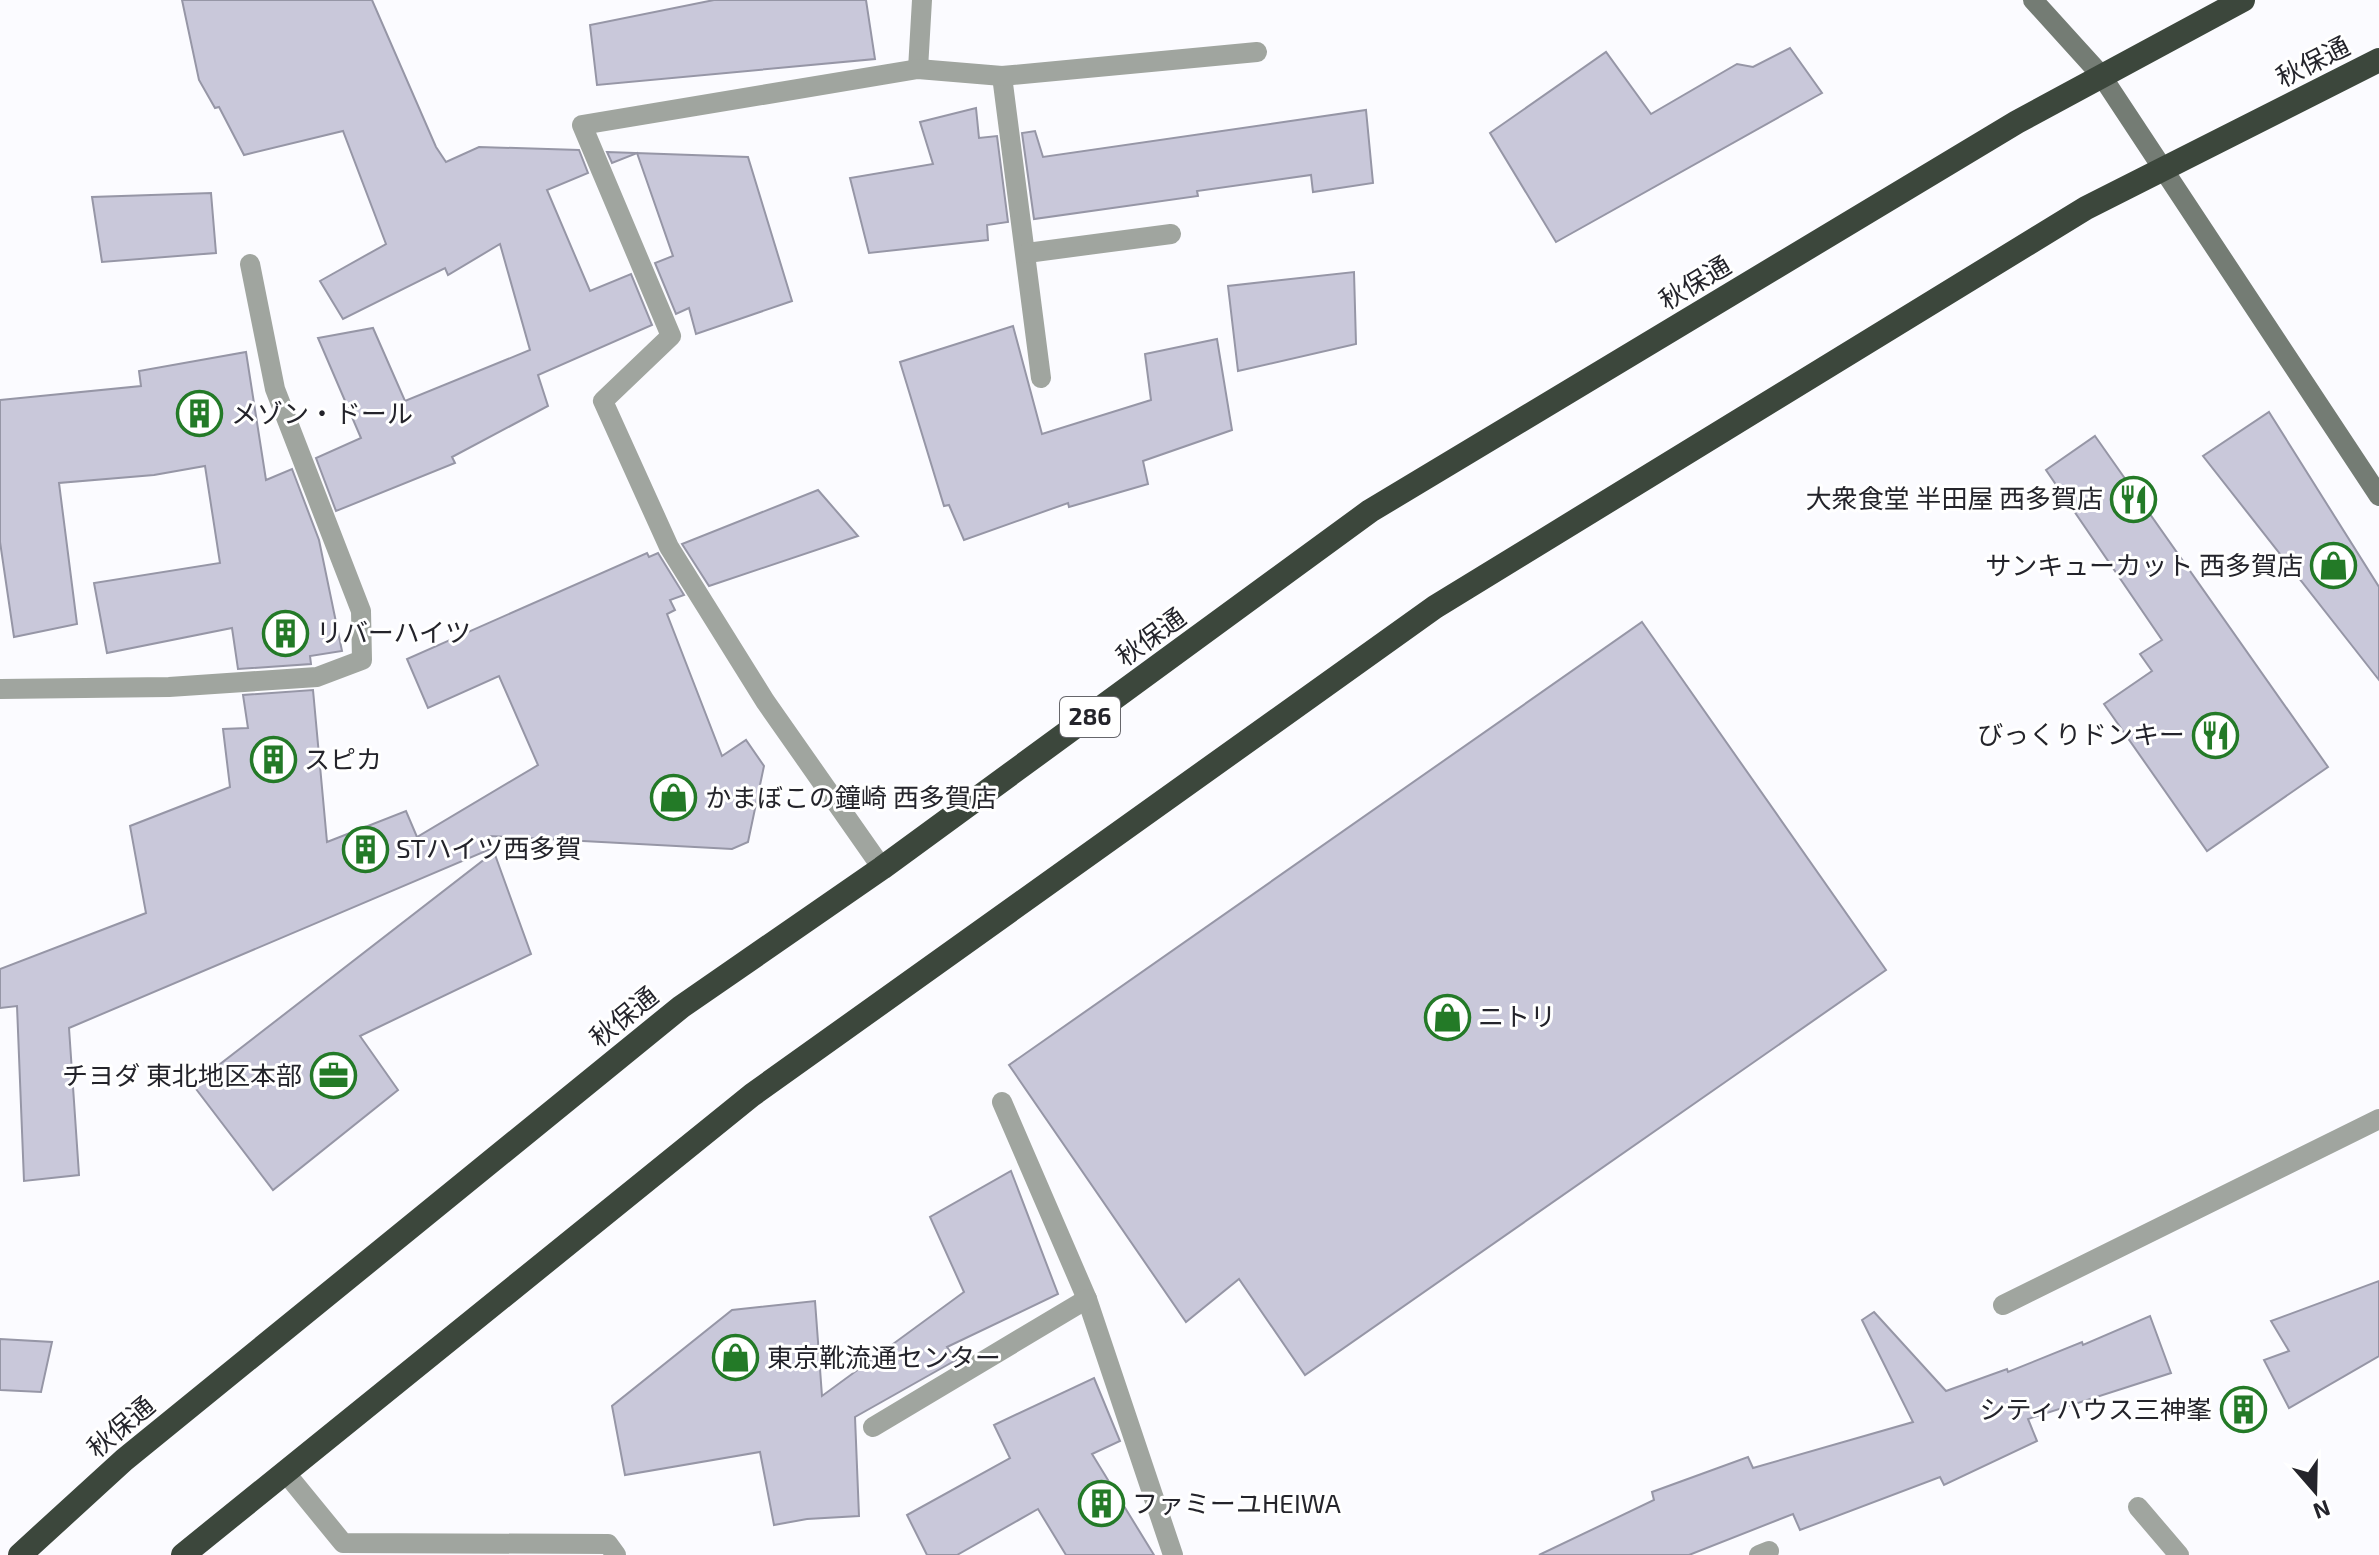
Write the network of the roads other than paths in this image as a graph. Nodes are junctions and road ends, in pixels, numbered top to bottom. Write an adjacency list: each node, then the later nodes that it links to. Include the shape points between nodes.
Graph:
1 (922, 0): 6 (street)
2 (2033, 0): 7 (street)
3 (2243, 0): 7 (highway, 秋保通 / 286)
4 (1257, 52): 8 (street)
5 (2379, 60): 9 (highway, 秋保通)
6 (918, 69): 8 (street); 16 (street, via 582,125 671,336 603,401 669,547 765,701)
7 (2101, 75): 9 (street); 16 (highway, 秋保通 / 286, via 1370,511)
8 (1002, 76): 11 (street)
9 (2162, 170): 14 (street); 22 (highway, 秋保通, via 2086,208 1435,607 752,1095)
10 (1171, 234): 11 (street)
11 (1027, 253): 13 (street)
12 (250, 264): 15 (street, via 275,389 361,611 362,660 317,677 169,687)
13 (1041, 378)
14 (2379, 496)
15 (0, 689)
16 (882, 868): 24 (highway, 秋保通 / 286, via 681,1007 124,1460)
17 (1002, 1102): 19 (street)
18 (2379, 1119): 20 (street)
19 (1087, 1299): 21 (street); 27 (street)
20 (2003, 1305)
21 (873, 1427)
22 (285, 1472): 25 (highway, 秋保通); 26 (street, via 343,1543 608,1544)
23 (2138, 1507): 28 (street)
24 (20, 1555)
25 (183, 1555)
26 (616, 1555)
27 (1173, 1555)
28 (2179, 1555)

